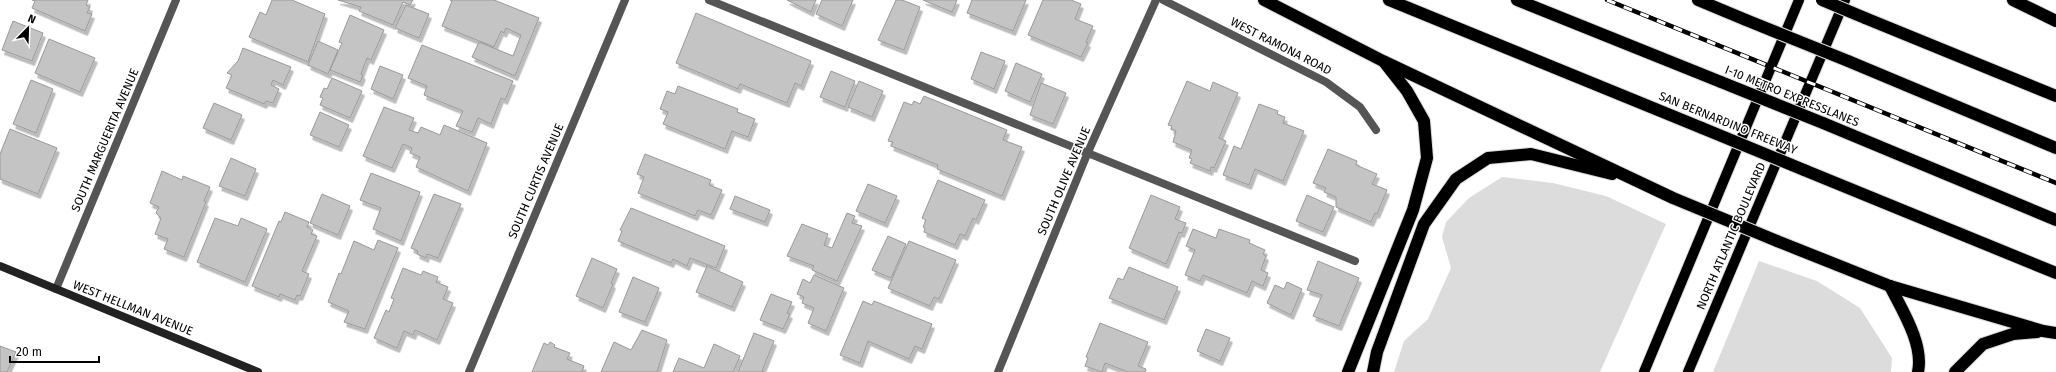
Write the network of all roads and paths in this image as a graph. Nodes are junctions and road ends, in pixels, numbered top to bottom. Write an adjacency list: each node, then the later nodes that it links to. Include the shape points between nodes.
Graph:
1 (176, 0): 26 (street, SOUTH MARGUERITA AVENUE)
2 (626, 0): 30 (street, SOUTH CURTIS AVENUE)
3 (709, 0): 19 (street)
4 (1156, 0): 19 (street, SOUTH OLIVE AVENUE)
5 (1162, 0): 17 (street, WEST RAMONA ROAD, via 1326,82 1360,106)
6 (1264, 0): 15 (highway)
7 (1389, 0): 24 (highway, SAN BERNARDINO FREEWAY, bridge)
8 (1516, 0): 21 (highway, I-10 METRO EXPRESSLANES, bridge)
9 (1698, 0): 18 (highway, bridge)
10 (1800, 0): 34 (main road)
11 (1822, 0): 16 (highway, bridge)
12 (1845, 0): 35 (main road, NORTH ATLANTIC BOULEVARD)
13 (2012, 0): 14 (highway)
14 (2056, 21)
15 (1383, 61): 20 (highway); 32 (highway, via 1408,91 1424,121 1427,158 1413,210)
16 (2056, 96)
17 (1376, 130)
18 (2056, 148)
19 (1088, 152): 22 (street); 31 (street, SOUTH OLIVE AVENUE)
20 (1637, 180): 25 (highway, bridge, via 1673,198); 33 (highway, via 1531,154 1488,158 1456,179 1424,224 1377,352)
21 (2056, 220)
22 (1355, 261)
23 (0, 266): 26 (street, WEST HELLMAN AVENUE)
24 (2056, 273)
25 (1890, 286): 27 (highway); 36 (highway, via 1912,330 1920,364)
26 (56, 289): 29 (street, WEST HELLMAN AVENUE)
27 (2043, 331): 28 (highway); 37 (highway, via 2013,334 1983,344)
28 (2056, 333)
29 (258, 372)
30 (469, 372)
31 (998, 372)
32 (1348, 372)
33 (1373, 372)
34 (1644, 372)
35 (1688, 372)
36 (1918, 372)
37 (1955, 372)

